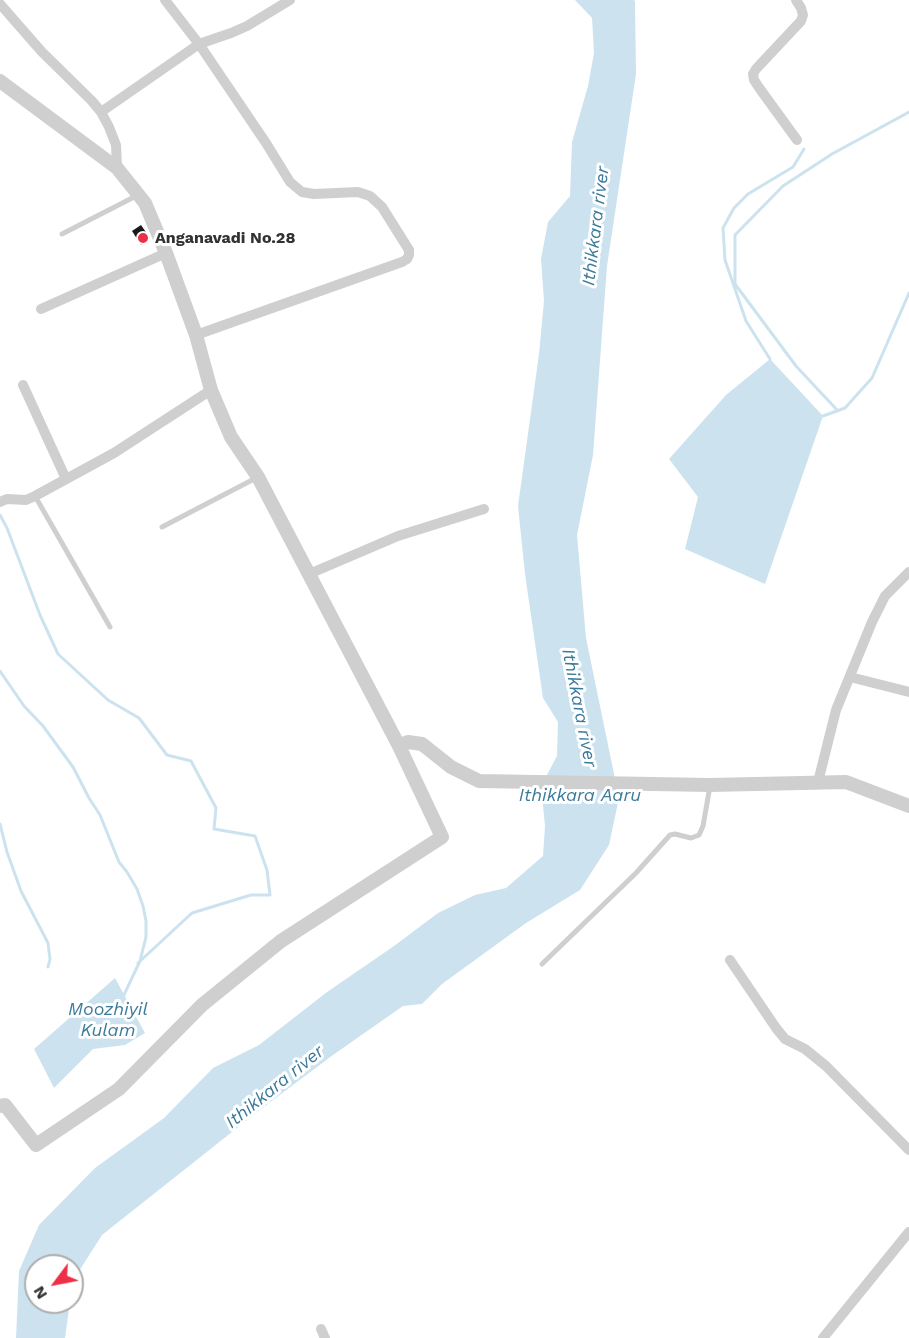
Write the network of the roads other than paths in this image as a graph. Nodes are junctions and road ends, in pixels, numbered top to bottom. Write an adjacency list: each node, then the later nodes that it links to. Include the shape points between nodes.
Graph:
1 (165, 0): 5 (street)
2 (290, 0): 5 (street, via 247,26)
3 (796, 0): 8 (street, via 803,15 801,21 753,75)
4 (0, 4): 7 (street)
5 (199, 44): 7 (street); 14 (street, via 290,182 302,192 358,192 370,196 382,207 409,255 402,262)
6 (0, 81): 9 (street)
7 (101, 112): 9 (street, via 116,145)
8 (797, 140)
9 (117, 168): 10 (street)
10 (139, 195): 11 (lane); 12 (street)
11 (62, 234)
12 (166, 253): 13 (street); 14 (street)
13 (41, 309)
14 (196, 335): 16 (street)
15 (23, 385): 18 (street)
16 (212, 390): 17 (street, via 231,437); 18 (street)
17 (258, 477): 22 (lane); 24 (street)
18 (66, 479): 19 (street)
19 (35, 496): 20 (street); 25 (lane)
20 (0, 502)
21 (484, 509): 24 (street, via 398,536)
22 (162, 527)
23 (909, 572): 26 (street, via 885,596)
24 (309, 574): 28 (street)
25 (110, 627)
26 (850, 676): 27 (street); 29 (street)
27 (909, 692)
28 (399, 746): 30 (street, via 408,742 422,744 451,767 479,781); 34 (street, via 442,837 281,941 202,1005 119,1089 36,1145 5,1105)
29 (818, 782): 30 (street); 31 (street, via 846,782)
30 (710, 785): 33 (lane, via 699,835 670,835)
31 (909, 806)
32 (730, 960): 35 (street, via 785,1039 826,1066)
33 (542, 964)
34 (0, 1106)
35 (909, 1150)
36 (909, 1232): 37 (street)
37 (823, 1338)

